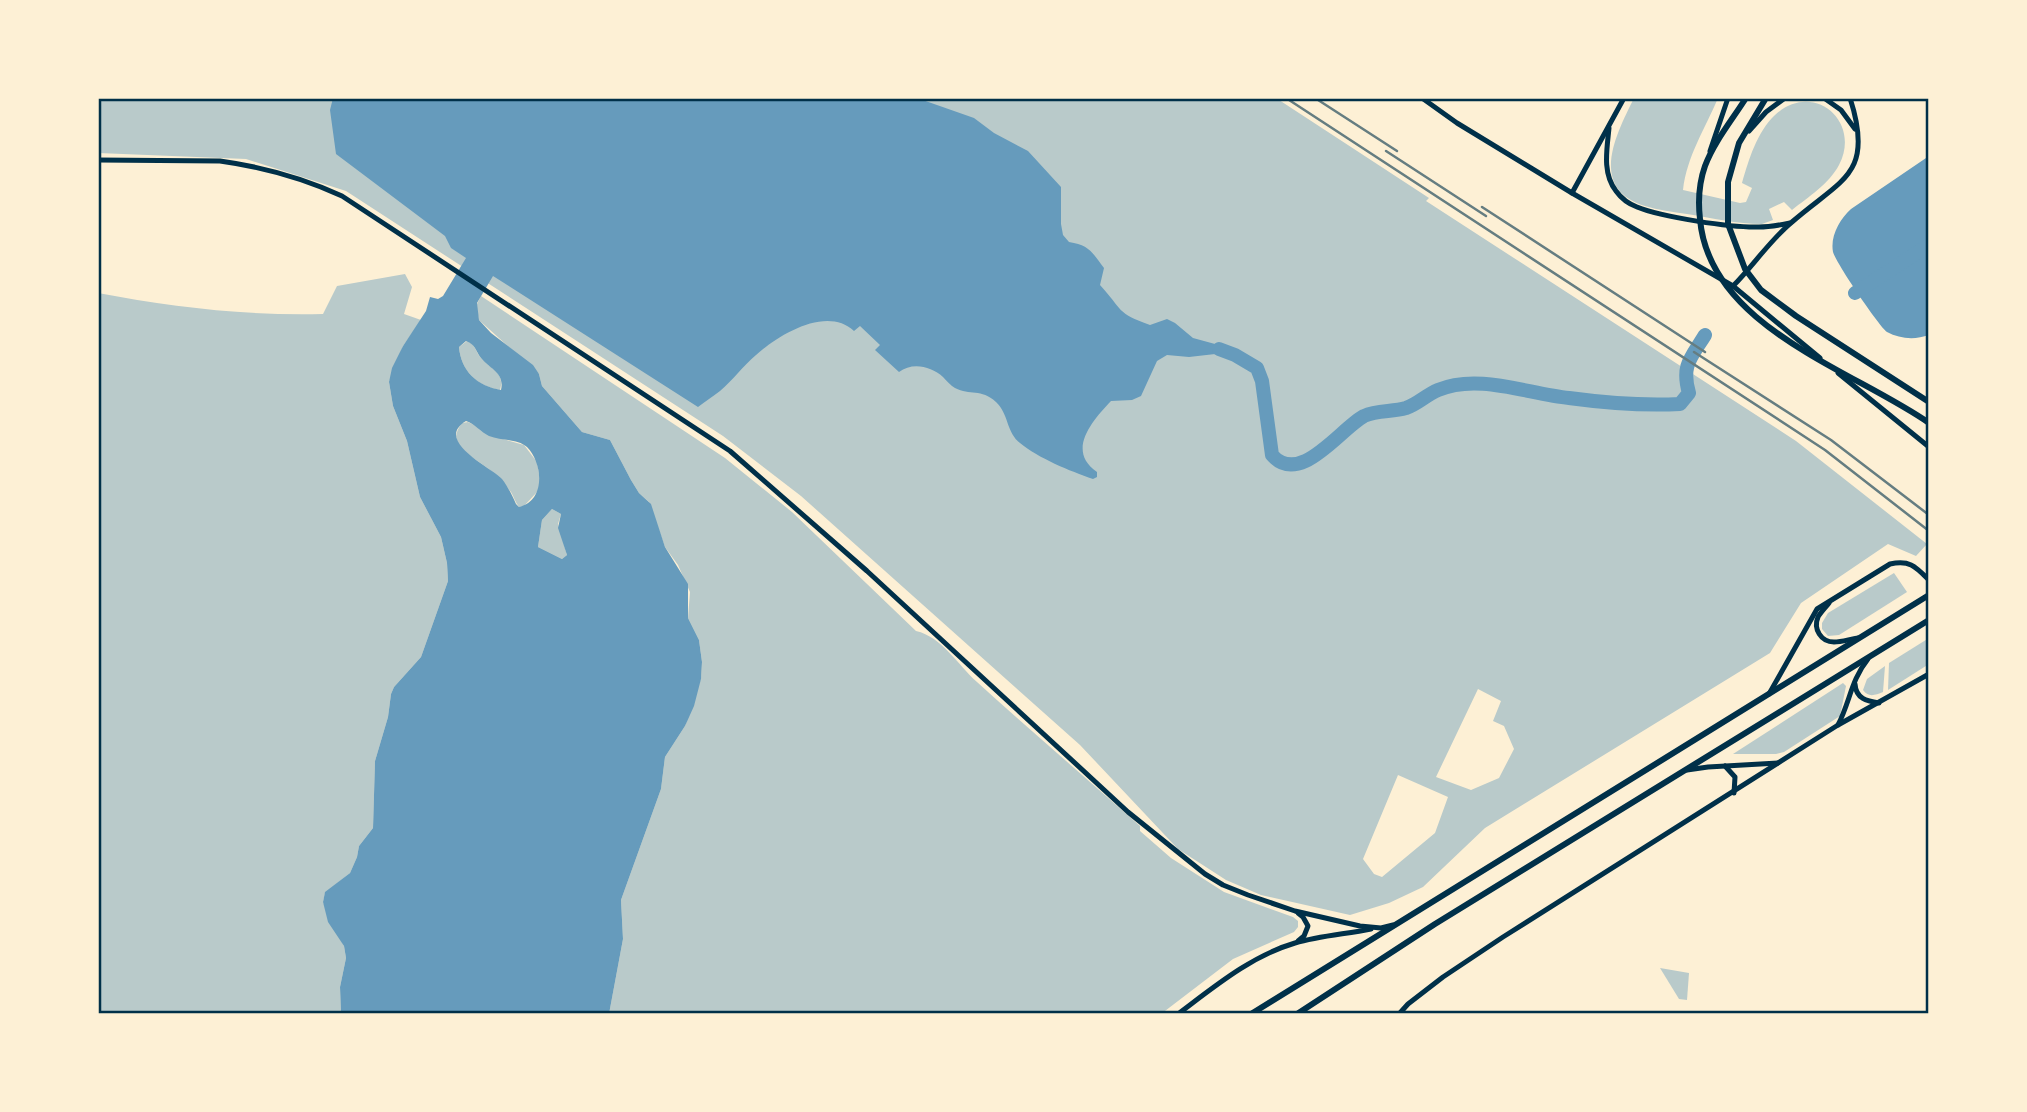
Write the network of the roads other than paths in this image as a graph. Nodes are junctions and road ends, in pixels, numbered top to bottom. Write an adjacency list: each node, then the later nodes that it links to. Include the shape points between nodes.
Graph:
1 (1416, 98): 10 (main road)
2 (1422, 98): 10 (main road)
3 (1625, 98): 11 (main road)
4 (1728, 98): 15 (main road)
5 (1746, 98): 15 (main road)
6 (1766, 98): 13 (main road)
7 (1785, 98): 13 (main road)
8 (1824, 98): 12 (main road, via 1847,116)
9 (1850, 98): 12 (main road)
10 (1453, 120): 16 (main road)
11 (1609, 128): 16 (main road); 17 (main road, via 1610,180 1619,195 1635,206 1742,227)
12 (1858, 135): 17 (main road, via 1856,159 1844,180)
13 (1739, 143): 19 (main road, via 1726,196 1728,224 1745,268 1761,290)
14 (98, 160): 37 (main road, via 220,161 297,178 341,196 730,451 1178,855 1223,885)
15 (1706, 164): 20 (main road, via 1700,187 1706,249 1720,277 1742,303 1790,341)
16 (1572, 193): 18 (main road)
17 (1790, 223): 18 (main road)
18 (1733, 286): 21 (main road)
19 (1929, 402)
20 (1929, 423)
21 (1929, 447)
22 (1929, 580): 24 (main road, via 1903,561 1890,564)
23 (1929, 595): 26 (main road)
24 (1830, 602): 26 (main road, via 1816,628 1824,640); 30 (main road, via 1810,618)
25 (1929, 620): 27 (main road)
26 (1864, 636): 30 (main road)
27 (1870, 656): 29 (main road); 35 (main road)
28 (1929, 674): 31 (main road)
29 (1855, 676): 31 (main road, via 1858,696); 32 (main road)
30 (1767, 697): 38 (main road)
31 (1880, 703): 32 (main road)
32 (1838, 725): 33 (main road)
33 (1781, 764): 34 (main road); 36 (main road)
34 (1724, 766): 35 (main road); 36 (main road, via 1735,777)
35 (1687, 770): 43 (main road)
36 (1734, 793): 44 (main road, via 1503,937 1443,977)
37 (1295, 911): 39 (main road); 40 (main road, via 1308,926)
38 (1396, 925): 39 (main road); 42 (main road)
39 (1381, 928): 40 (main road)
40 (1295, 943): 41 (main road, via 1247,965)
41 (1178, 1014)
42 (1251, 1014)
43 (1297, 1014)
44 (1399, 1014)

